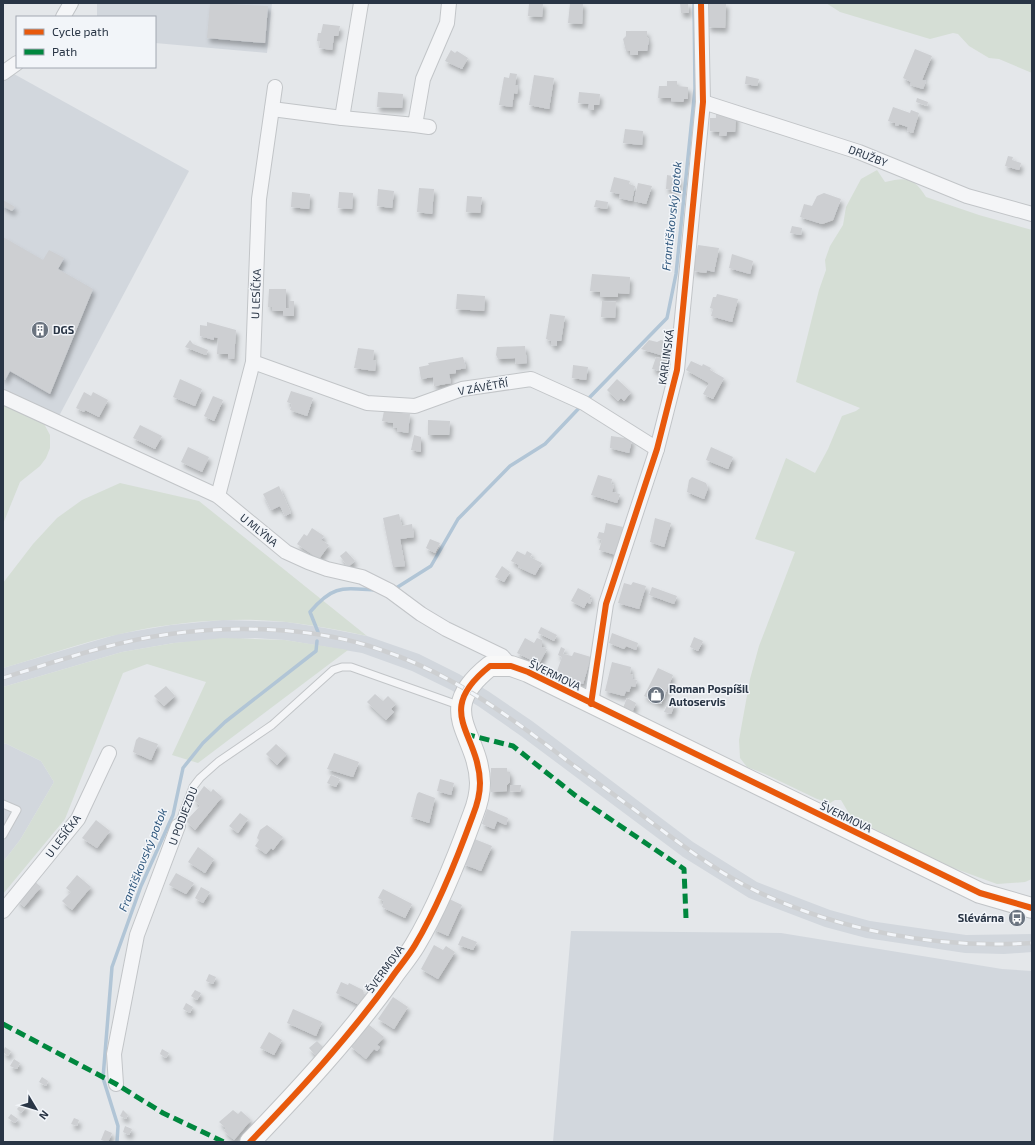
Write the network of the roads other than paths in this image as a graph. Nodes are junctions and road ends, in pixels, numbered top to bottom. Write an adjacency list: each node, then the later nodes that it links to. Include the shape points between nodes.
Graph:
1 (71, 3): 5 (street)
2 (361, 3): 11 (street)
3 (449, 3): 12 (street, via 447,23 423,78)
4 (701, 3): 9 (street, KARLINSKÁ)
5 (64, 16)
6 (16, 64): 7 (street)
7 (3, 73)
8 (275, 87): 10 (street, U LESÍČKA)
9 (703, 102): 14 (street, DRUŽBY, via 860,152 967,196); 17 (street, KARLINSKÁ, via 677,370)
10 (272, 109): 11 (street); 15 (street, U LESÍČKA, via 259,199)
11 (342, 118): 12 (street)
12 (415, 125): 13 (street)
13 (429, 127)
14 (1032, 214)
15 (253, 362): 17 (street, V ZÁVĚTŘÍ, via 367,403 408,406 415,406 462,389 531,379 584,403); 18 (street, U LESÍČKA)
16 (3, 397): 18 (street, U MLÝNA)
17 (657, 449): 20 (street, KARLINSKÁ, via 606,604)
18 (218, 496): 19 (street, U MLÝNA, via 286,552 321,567 362,577 390,591 446,629 502,656)
19 (511, 666): 20 (street, ŠVERMOVA); 21 (street, ŠVERMOVA, via 490,666 481,672 470,684)
20 (591, 704): 26 (street, ŠVERMOVA, via 980,893)
21 (461, 706): 24 (lane, U PODJEZDU, via 351,667 333,670 272,725 218,762 200,778 193,786); 29 (street, ŠVERMOVA, via 465,734 476,759 480,783 477,805 455,866 415,945 376,998 320,1068)
22 (109, 753): 27 (street, U LESÍČKA, via 78,819)
23 (3, 804): 25 (lane, via 17,810)
24 (178, 826): 28 (street, U PODJEZDU, via 137,935 114,1054)
25 (3, 835)
26 (1032, 908)
27 (3, 911)
28 (116, 1084)
29 (250, 1142)

